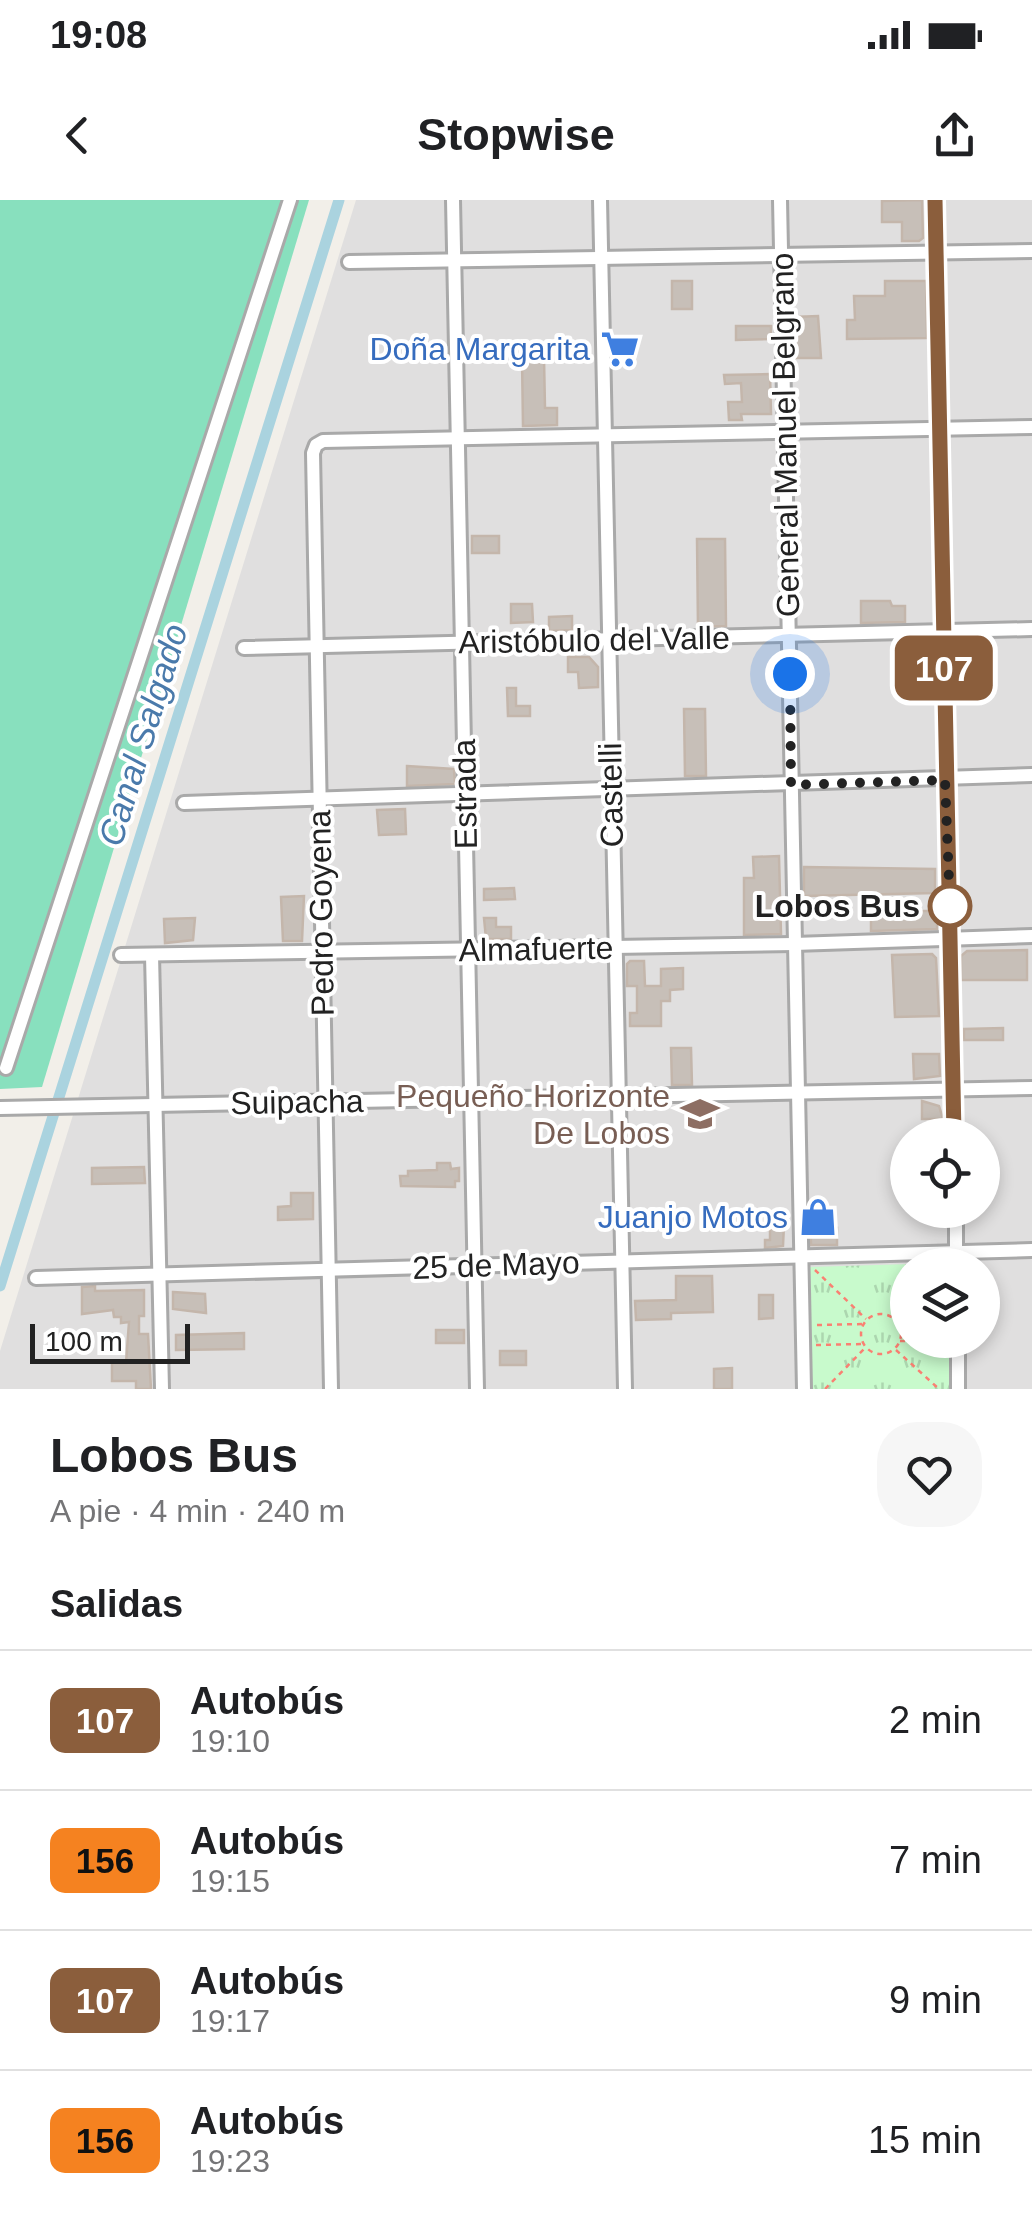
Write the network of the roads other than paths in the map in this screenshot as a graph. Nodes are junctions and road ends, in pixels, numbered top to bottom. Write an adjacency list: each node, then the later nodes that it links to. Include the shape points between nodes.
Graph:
1 (290, 200): 39 (street)
2 (453, 200): 10 (street, Estrada)
3 (600, 200): 9 (street, Castelli)
4 (780, 200): 7 (street, General Manuel Belgrano)
5 (935, 200): 8 (street)
6 (1032, 250): 8 (street)
7 (781, 254): 8 (street); 9 (street); 14 (street, General Manuel Belgrano)
8 (936, 254): 13 (street)
9 (601, 256): 10 (street); 15 (street, Castelli)
10 (454, 259): 11 (street); 16 (street, Estrada)
11 (349, 262)
12 (1032, 427): 13 (street)
13 (940, 430): 14 (street); 18 (street)
14 (785, 433): 15 (street); 19 (street, General Manuel Belgrano)
15 (606, 436): 16 (street); 20 (street, Castelli)
16 (458, 438): 21 (street, Estrada); 23 (street, Pedro Goyena, via 316,445)
17 (1032, 629): 18 (street, Aristóbulo del Valle)
18 (944, 633): 19 (street, Aristóbulo del Valle); 25 (street)
19 (789, 636): 20 (street, Aristóbulo del Valle); 26 (street, General Manuel Belgrano)
20 (608, 640): 21 (street, Aristóbulo del Valle); 27 (street, Castelli)
21 (462, 643): 23 (street, Aristóbulo del Valle); 28 (street, Estrada)
22 (244, 648): 23 (street, Aristóbulo del Valle)
23 (316, 648): 29 (street, Pedro Goyena)
24 (1032, 775): 25 (street)
25 (945, 780): 26 (street); 32 (street)
26 (791, 785): 27 (street); 33 (street, General Manuel Belgrano)
27 (611, 790): 28 (street); 34 (street, Castelli)
28 (465, 794): 29 (street); 35 (street, Estrada)
29 (318, 800): 30 (street); 36 (street, Pedro Goyena)
30 (184, 803)
31 (1032, 936): 32 (street, Almafuerte)
32 (952, 939): 33 (street, Almafuerte); 41 (street)
33 (794, 944): 34 (street, Almafuerte); 42 (street, General Manuel Belgrano)
34 (615, 947): 35 (street, Almafuerte); 43 (street, Castelli)
35 (468, 950): 36 (street, Almafuerte); 44 (street, Estrada)
36 (322, 953): 37 (street, Almafuerte); 45 (street, Pedro Goyena)
37 (152, 955): 38 (street, Almafuerte); 46 (street)
38 (121, 956)
39 (6, 1068)
40 (1032, 1088): 41 (street, Suipacha)
41 (954, 1090): 42 (street, Suipacha); 48 (street)
42 (797, 1093): 43 (street, Suipacha); 51 (street, General Manuel Belgrano)
43 (618, 1096): 44 (street, Suipacha); 53 (street, Castelli)
44 (470, 1098): 45 (street, Suipacha); 54 (street, Estrada)
45 (324, 1102): 46 (street, Suipacha); 55 (street, Pedro Goyena)
46 (155, 1105): 47 (street, Suipacha); 56 (street)
47 (0, 1108)
48 (954, 1118)
49 (1032, 1250): 50 (street, 25 de Mayo)
50 (1000, 1254)
51 (801, 1257): 52 (street, 25 de Mayo); 53 (street, 25 de Mayo); 63 (street, General Manuel Belgrano)
52 (890, 1259)
53 (622, 1262): 54 (street, 25 de Mayo); 62 (street, Castelli)
54 (474, 1266): 55 (street, 25 de Mayo); 61 (street, Estrada)
55 (327, 1270): 56 (street, 25 de Mayo); 60 (street, Pedro Goyena)
56 (159, 1274): 57 (street, 25 de Mayo); 59 (street)
57 (36, 1278)
58 (954, 1358): 64 (street)
59 (162, 1389)
60 (331, 1389)
61 (476, 1389)
62 (625, 1389)
63 (804, 1389)
64 (958, 1389)

